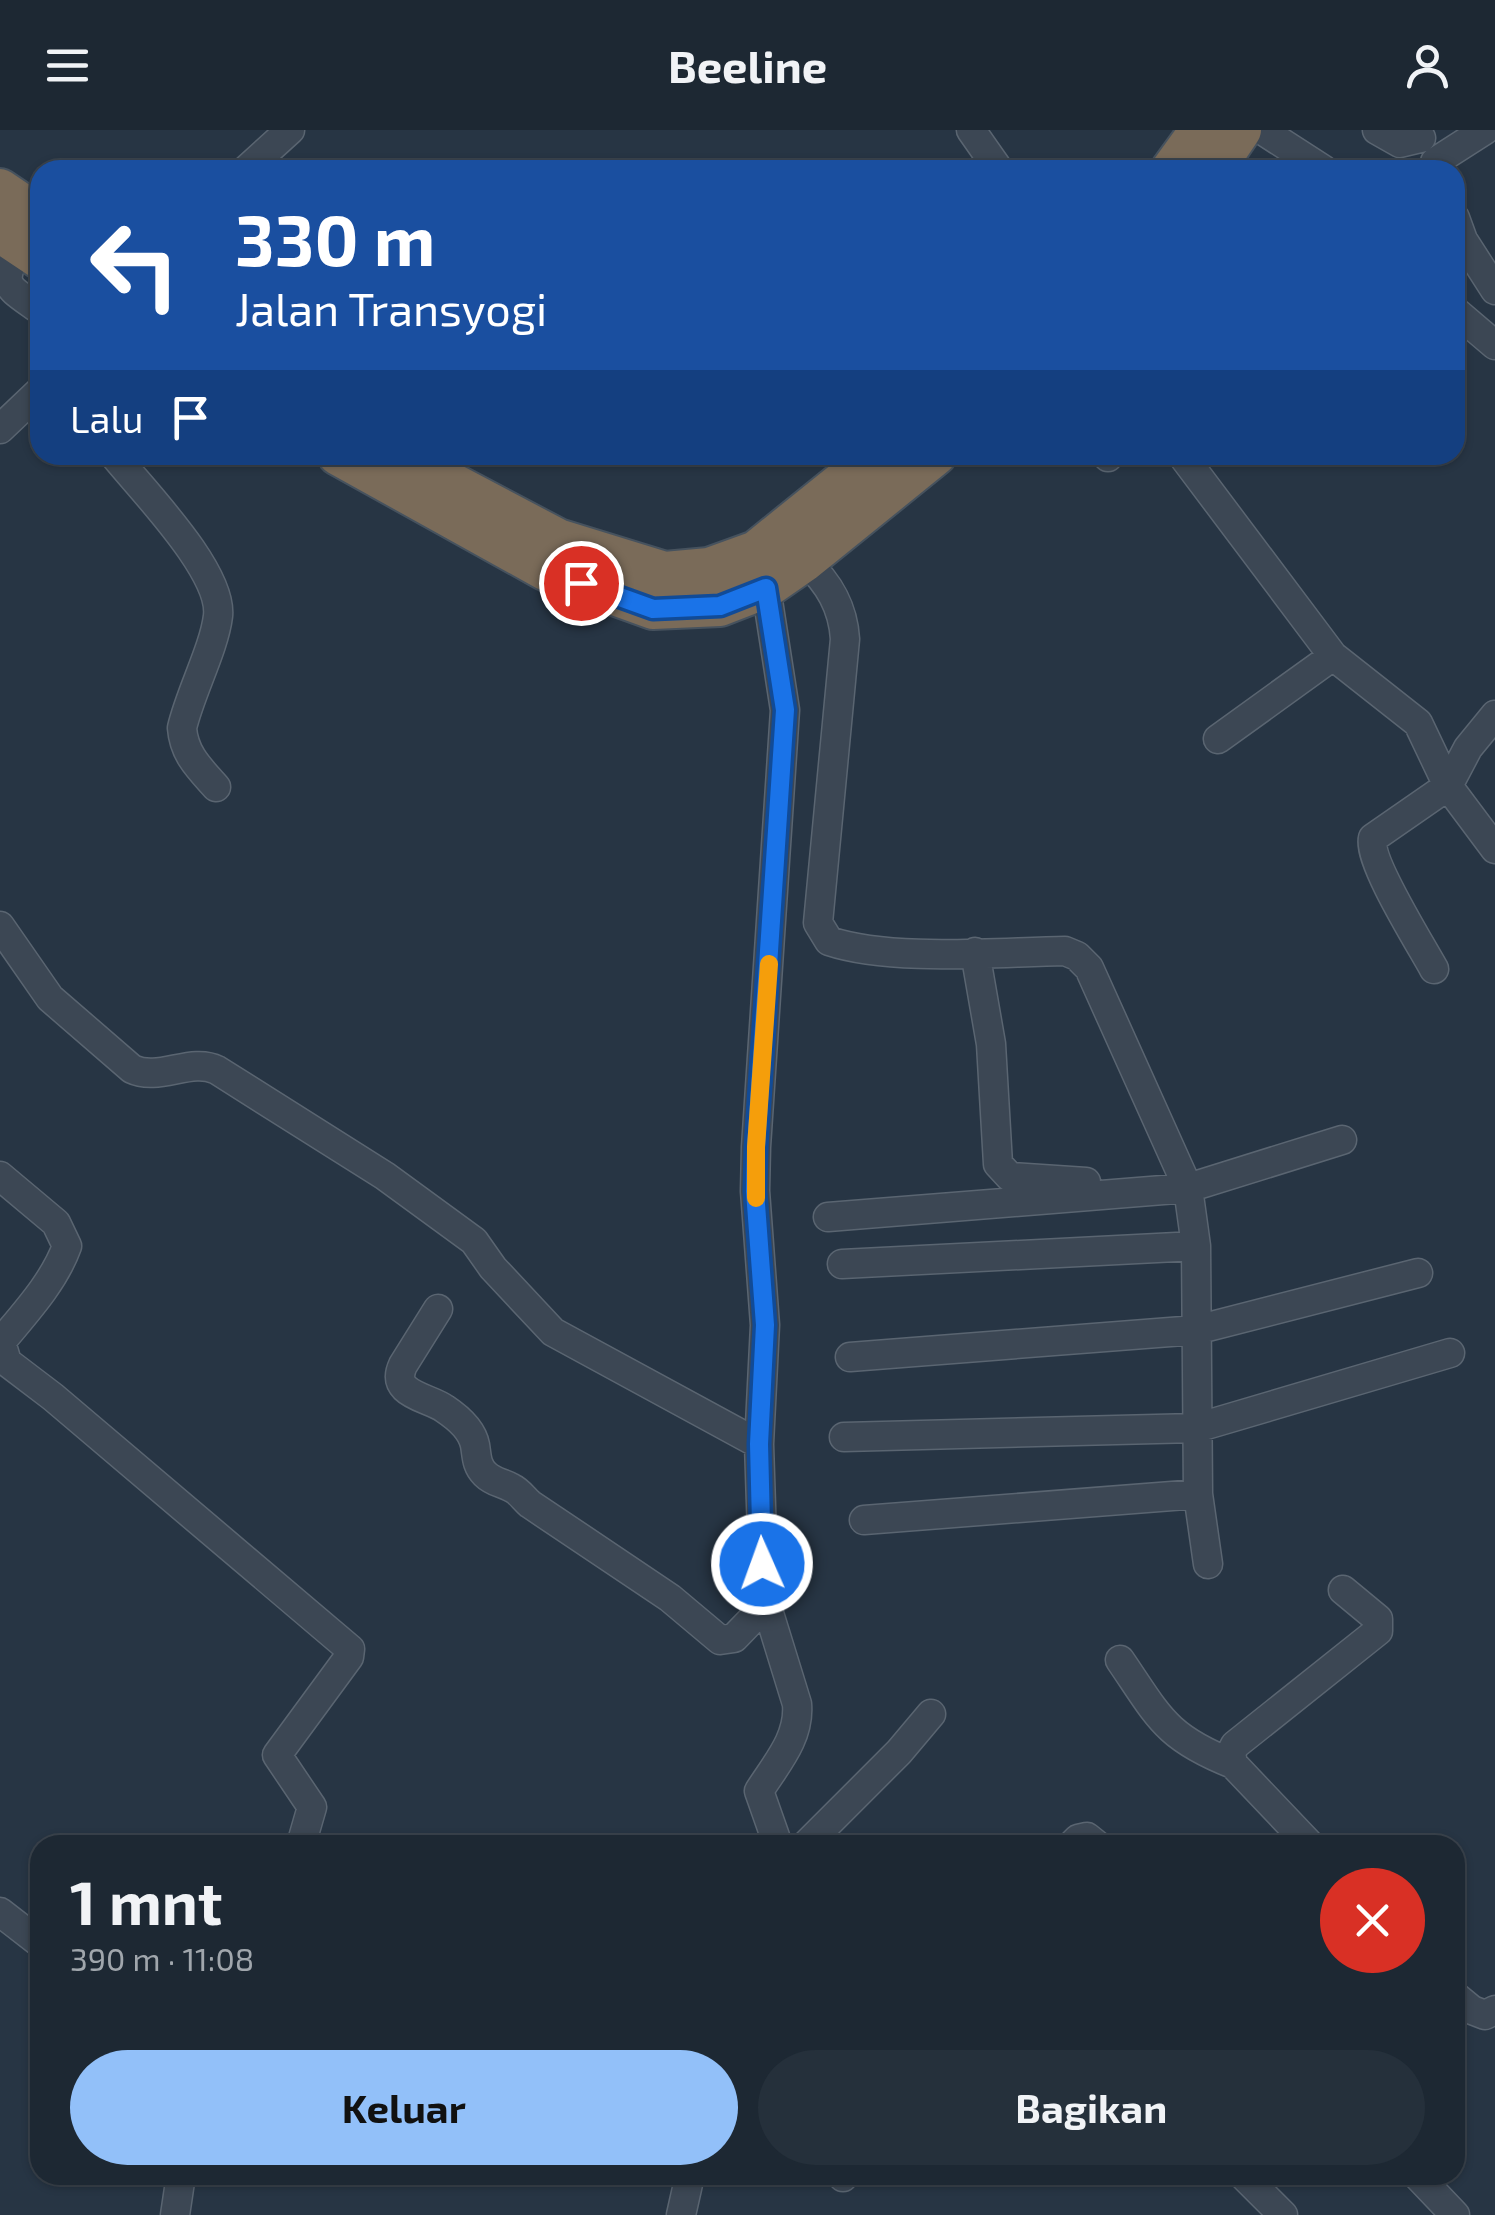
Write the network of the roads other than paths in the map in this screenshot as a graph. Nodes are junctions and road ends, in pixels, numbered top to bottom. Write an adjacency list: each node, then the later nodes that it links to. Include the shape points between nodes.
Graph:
1 (290, 130): 9 (street)
2 (971, 130): 10 (street)
3 (1241, 130): 7 (highway)
4 (1262, 130): 11 (street)
5 (1377, 130): 8 (street)
6 (1485, 130): 8 (street)
7 (1193, 148)
8 (1429, 150)
9 (257, 160)
10 (993, 160)
11 (1308, 160)
12 (0, 189): 13 (highway)
13 (25, 238): 16 (street, via 2,276)
14 (1465, 243): 15 (street)
15 (1493, 285)
16 (30, 303)
17 (1465, 320): 18 (street)
18 (1495, 345)
19 (30, 400): 20 (street)
20 (0, 429)
21 (122, 465): 32 (street, via 209,574 218,598 218,619 182,728 192,762)
22 (356, 465): 28 (highway, via 545,570 653,609 720,606)
23 (419, 465): 24 (highway, via 558,538 665,572 710,568 756,550)
24 (862, 465)
25 (924, 465): 27 (highway)
26 (1190, 465): 29 (street)
27 (805, 561): 28 (highway); 36 (street, via 833,594 845,639 818,923 828,941 852,949)
28 (766, 588): 51 (street, via 785,710 756,1147 765,1325)
29 (1333, 656): 31 (street); 33 (street, via 1418,723)
30 (1495, 715): 33 (street)
31 (1218, 739)
32 (216, 786)
33 (1448, 786): 34 (street); 37 (street, via 1371,843)
34 (1495, 849)
35 (0, 926): 51 (street, via 50,998 132,1069 148,1075 214,1068 474,1241 553,1332)
36 (975, 952): 40 (street, via 1065,950 1084,961); 40 (street, via 1001,1169 1010,1176 1081,1183)
37 (1434, 969)
38 (1342, 1140): 40 (street)
39 (0, 1176): 60 (street, via 56,1223 67,1246 1,1342 7,1362 350,1649 277,1755 312,1807)
40 (1185, 1182): 41 (street); 42 (street)
41 (828, 1217)
42 (1196, 1246): 43 (street); 46 (street)
43 (842, 1264)
44 (1418, 1273): 46 (street)
45 (438, 1309): 56 (street, via 398,1374 418,1398 460,1422 486,1476 670,1598 720,1640 734,1638)
46 (1196, 1330): 48 (street); 49 (street)
47 (1450, 1353): 49 (street)
48 (850, 1357)
49 (1196, 1428): 50 (street); 52 (street)
50 (844, 1437)
51 (759, 1444): 56 (street)
52 (1198, 1494): 53 (street); 54 (street)
53 (864, 1520)
54 (1208, 1564)
55 (1344, 1590): 59 (street, via 1378,1619 1378,1631 1235,1744)
56 (766, 1605): 61 (street, via 798,1704 796,1732 758,1791)
57 (1120, 1660): 59 (street, via 1167,1728)
58 (931, 1714): 62 (street)
59 (1232, 1764): 63 (street)
60 (304, 1835)
61 (774, 1835)
62 (816, 1835)
63 (1300, 1835)
64 (0, 1912): 65 (street)
65 (30, 1935)
66 (1465, 2004): 67 (street, via 1485,2015)
67 (1495, 2010)
68 (180, 2185): 72 (street)
69 (688, 2185): 73 (street)
70 (1253, 2185): 74 (street)
71 (1426, 2185): 75 (street)
72 (175, 2215)
73 (681, 2215)
74 (1283, 2215)
75 (1455, 2215)

